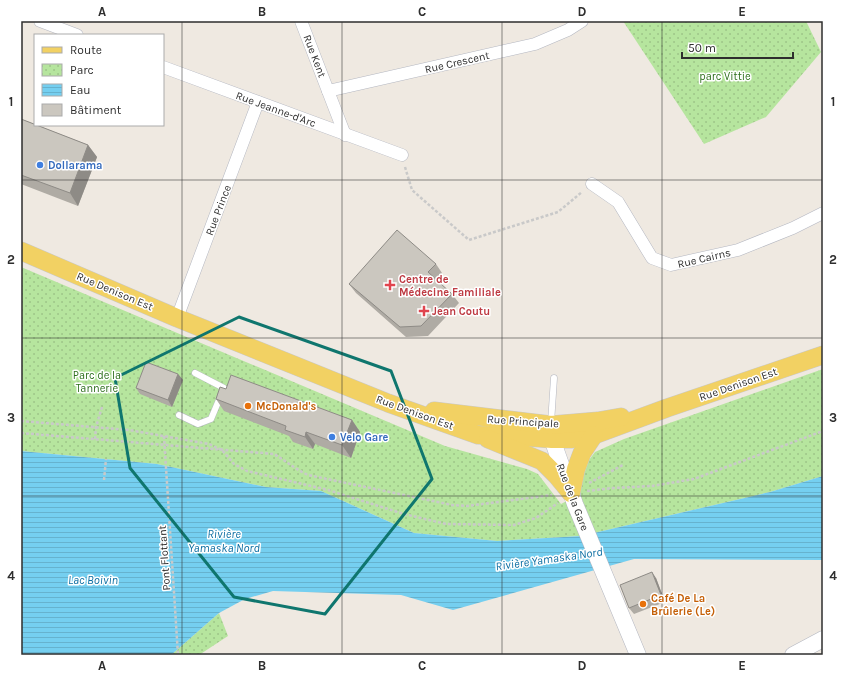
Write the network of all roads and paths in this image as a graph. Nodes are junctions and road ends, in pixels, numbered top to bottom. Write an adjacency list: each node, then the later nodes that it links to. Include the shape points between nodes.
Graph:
1 (40, 21): 4 (street)
2 (301, 21): 6 (street, Rue Kent)
3 (582, 21): 6 (street, Rue Crescent, via 568,30 534,44)
4 (74, 34)
5 (164, 67): 7 (street, Rue Jeanne-d'Arc)
6 (328, 91): 8 (street)
7 (258, 102): 8 (street, Rue Jeanne-d'Arc); 13 (street, Rue Prince)
8 (346, 135): 9 (street)
9 (402, 156): 10 (path, via 412,190 470,240 558,212)
10 (592, 184): 11 (street, Rue Cairns, via 618,202 652,258 671,265 738,250)
11 (823, 213)
12 (21, 251): 13 (main road, Rue Denison Est)
13 (177, 318): 18 (main road, Rue Denison Est)
14 (823, 355): 19 (main road, Rue Denison Est)
15 (195, 373): 20 (lane, via 224,388 211,419 198,424)
16 (554, 378): 24 (lane)
17 (102, 407): 22 (path)
18 (401, 407): 24 (main road, Rue Principale); 26 (main road, Rue Denison Est)
19 (667, 408): 24 (main road, Rue Principale); 27 (main road, Rue Denison Est)
20 (179, 415)
21 (21, 421): 22 (path)
22 (96, 427): 28 (path); 29 (path)
23 (823, 431): 35 (path, via 694,479 652,486 613,488)
24 (551, 432): 26 (main road, Rue Denison Est, via 514,436); 27 (main road, Rue Denison Est, via 572,439); 35 (street, Rue de la Gare)
25 (21, 433): 29 (path)
26 (478, 435): 35 (main road, via 542,461 557,476)
27 (594, 435): 35 (main road, via 582,453 576,469)
28 (164, 436): 30 (path, Pont Flottant); 31 (path, via 209,444)
29 (95, 439): 30 (path)
30 (164, 446): 31 (path); 37 (path, Pont Flottant)
31 (222, 450): 35 (path, via 274,454 296,470 308,475 452,505 467,506 538,496); 35 (path, via 234,464 247,471 328,490 404,514 446,524 514,525 536,518)
32 (106, 459): 34 (path)
33 (623, 464): 35 (path)
34 (104, 480)
35 (573, 499): 38 (street, Rue de la Gare)
36 (823, 639): 39 (street)
37 (178, 655)
38 (638, 655)
39 (793, 655)

